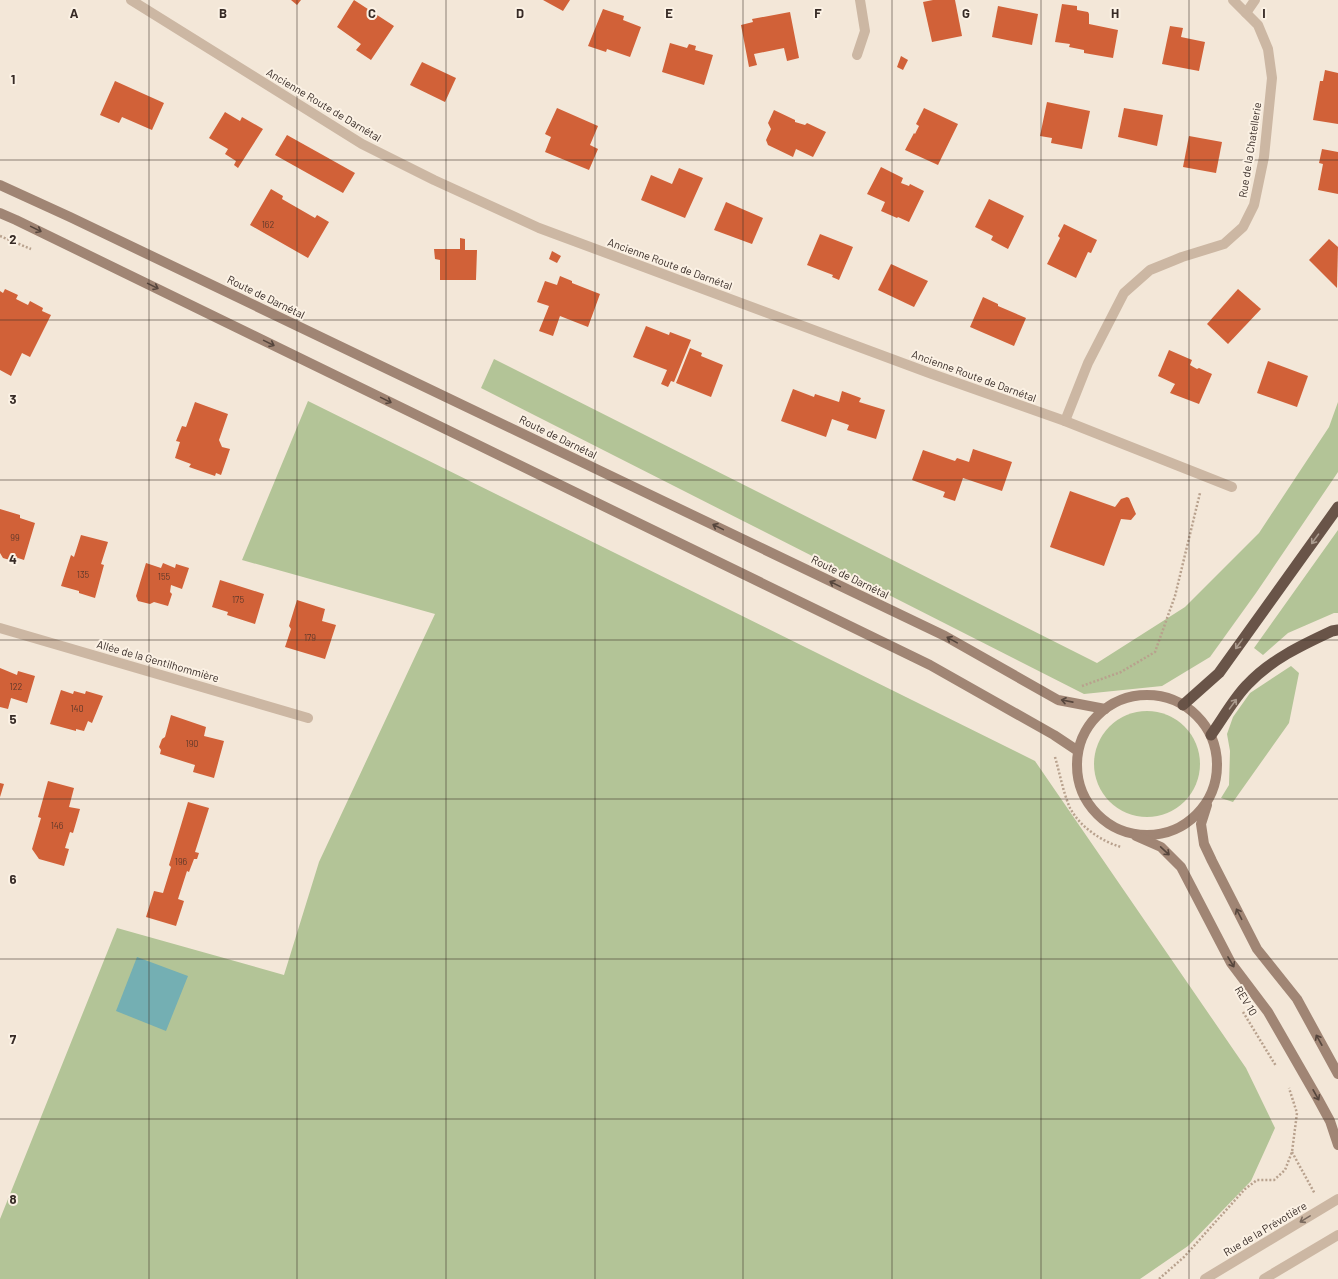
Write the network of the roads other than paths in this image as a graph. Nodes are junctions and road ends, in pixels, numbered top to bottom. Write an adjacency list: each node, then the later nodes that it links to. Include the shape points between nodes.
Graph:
1 (131, 0): 9 (street, Ancienne Route de Darnétal, via 362,144 525,222 924,372)
2 (860, 0): 6 (street, via 865,31)
3 (1233, 0): 5 (street, Rue de la Chatellerie)
4 (1255, 0): 5 (street)
5 (1246, 13): 9 (street, Rue de la Chatellerie, via 1258,25 1268,49 1272,78 1264,157 1254,205 1243,227 1224,244 1150,270 1124,293 1088,363)
6 (857, 55)
7 (0, 185): 15 (main road, Route de Darnétal, one-way to 7, via 1058,700 945,636)
8 (0, 213): 18 (main road, one-way to 18, via 930,665)
9 (1065, 421): 10 (street, Ancienne Route de Darnétal)
10 (1232, 487)
11 (1338, 507): 14 (highway, one-way to 14, via 1219,672)
12 (0, 628): 16 (street, Allée de la Gentilhommière)
13 (1338, 630): 17 (highway, one-way to 13, via 1247,685 1271,665 1300,646)
14 (1183, 705): 15 (main road, via 1164,697 1143,695 1123,699); 17 (main road, via 1199,718)
15 (1105, 709): 18 (main road, via 1093,720)
16 (308, 718)
17 (1211, 735): 19 (main road, via 1216,754 1216,775)
18 (1078, 751): 20 (main road, via 1077,772 1082,793 1094,811 1110,825)
19 (1211, 794): 20 (main road, via 1197,814 1178,828 1154,834); 21 (main road, one-way to 19, via 1297,999 1257,949 1204,844 1201,824)
20 (1130, 833): 22 (main road, one-way to 22, via 1161,847 1181,867 1232,963 1268,1012 1318,1098 1330,1121)
21 (1338, 1074)
22 (1338, 1145)
23 (1338, 1199): 25 (street, Rue de la Prévotière, one-way to 25)
24 (1338, 1235): 26 (street)
25 (1205, 1279)
26 (1264, 1279)

